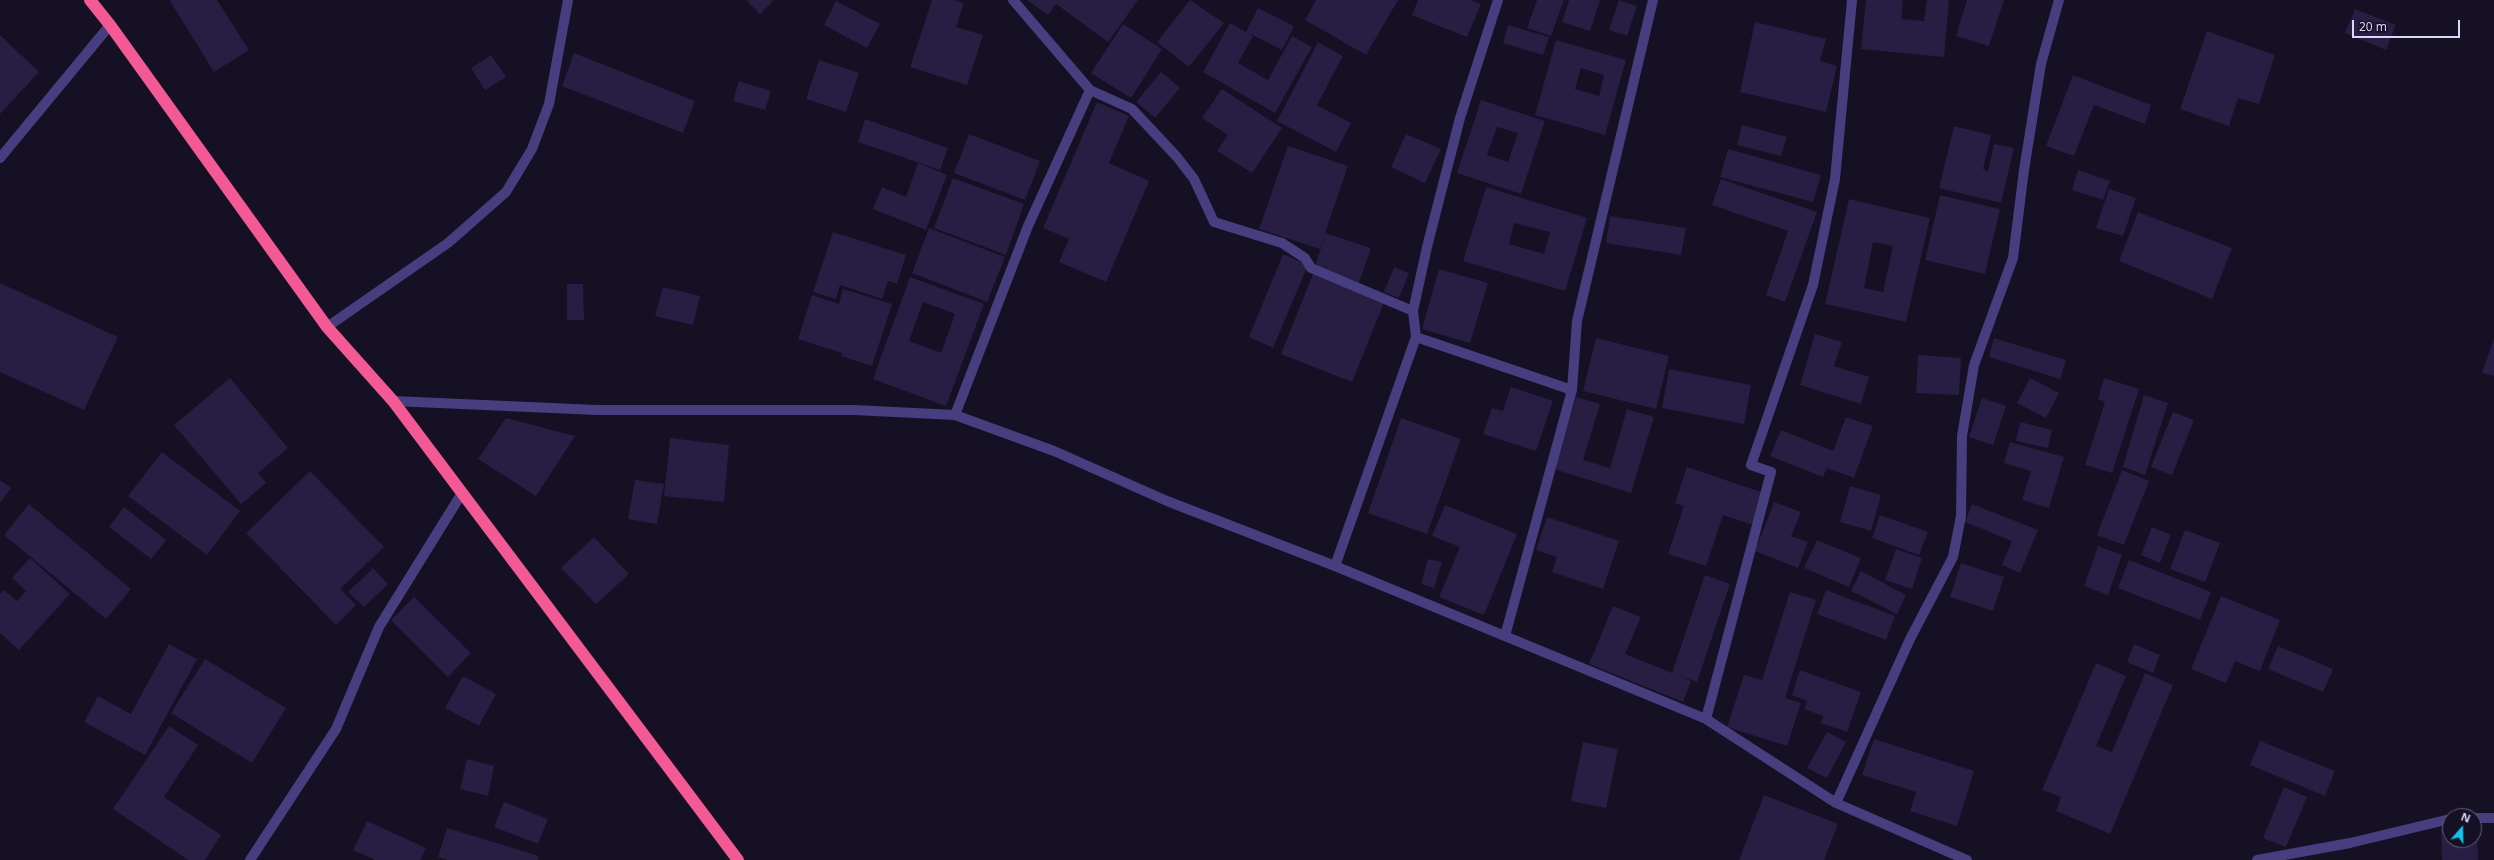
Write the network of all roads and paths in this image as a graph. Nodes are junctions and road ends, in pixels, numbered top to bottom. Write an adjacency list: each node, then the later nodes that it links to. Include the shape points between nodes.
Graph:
1 (90, 0): 8 (highway)
2 (568, 0): 12 (street, via 549,104 532,149 506,192 448,243)
3 (1013, 0): 9 (street)
4 (1498, 0): 11 (street, via 1460,118 1426,247)
5 (1653, 0): 14 (street, via 1577,321)
6 (1852, 0): 20 (street, via 1835,179 1813,286 1751,465 1771,472)
7 (2059, 0): 21 (street, via 2041,64 2013,258 1974,364 1962,436 1961,516 1953,557 1910,639)
8 (110, 24): 10 (street); 12 (highway)
9 (1090, 90): 11 (street, via 1132,109 1194,179 1214,222 1282,243 1305,258 1311,268); 16 (street, via 1028,226)
10 (0, 158)
11 (1413, 311): 13 (street)
12 (327, 327): 15 (highway)
13 (1416, 337): 14 (street); 18 (street)
14 (1572, 390): 19 (street)
15 (393, 401): 16 (street, via 596,410 854,410); 17 (highway)
16 (956, 415): 18 (street, via 1054,451 1167,501)
17 (462, 493): 25 (street, via 379,628 336,729); 26 (highway)
18 (1335, 566): 19 (street)
19 (1505, 636): 20 (street)
20 (1706, 719): 21 (street)
21 (1836, 803): 27 (street)
22 (2482, 818): 23 (street)
23 (2494, 818)
24 (2442, 819): 28 (street, via 2350,843)
25 (250, 860)
26 (738, 860)
27 (1967, 860)
28 (2257, 860)

